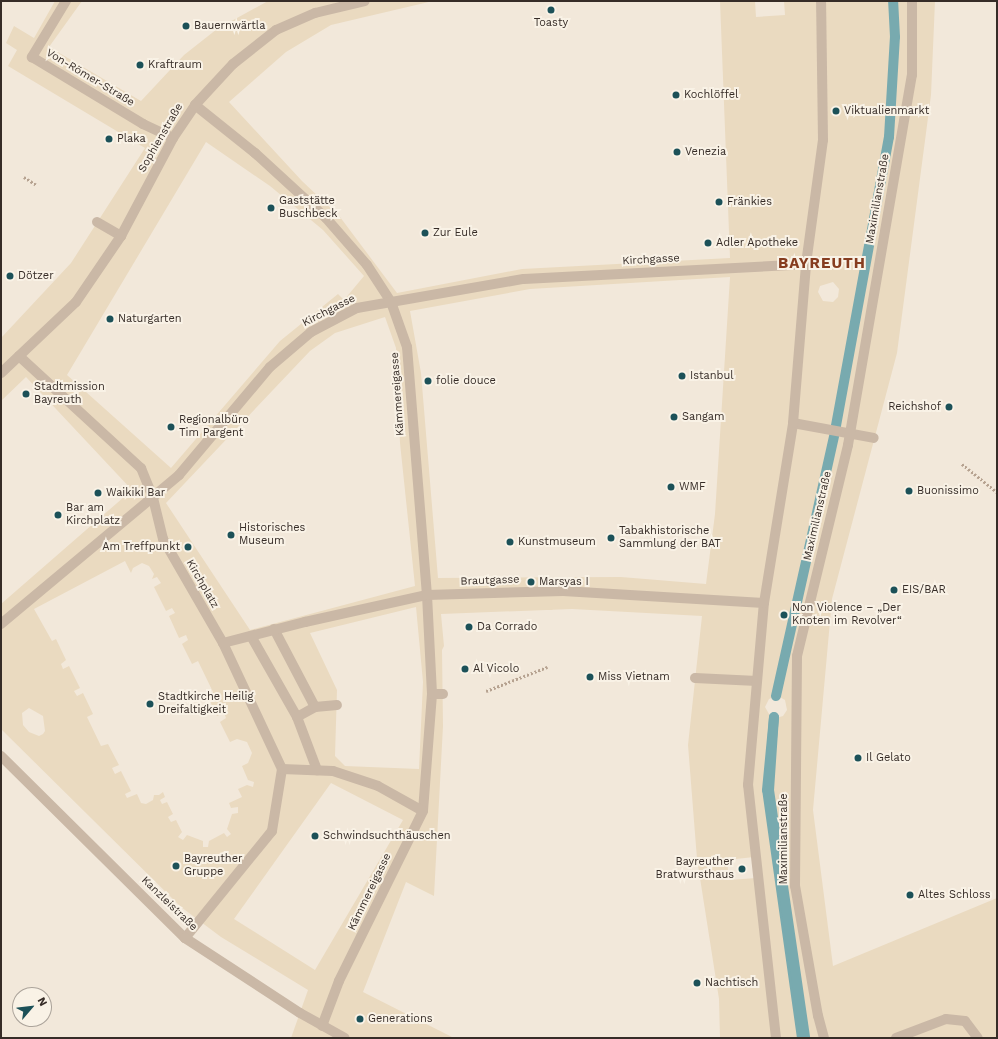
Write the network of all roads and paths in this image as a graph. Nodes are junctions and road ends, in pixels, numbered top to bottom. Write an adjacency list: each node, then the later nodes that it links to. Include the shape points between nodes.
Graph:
1 (66, 1): 6 (street, Von-Römer-Straße, via 32,57 143,124)
2 (365, 1): 5 (street, Sophienstraße, via 315,13 276,30 233,64)
3 (822, 1): 11 (street, via 823,140)
4 (912, 1): 16 (street, Maximilianstraße, via 912,75)
5 (195, 104): 6 (street, Sophienstraße); 12 (street, Kämmereigasse, via 249,148 326,218 367,265)
6 (173, 138): 10 (street, Sophienstraße)
7 (24, 177): 8 (path)
8 (37, 185)
9 (97, 222): 10 (street)
10 (120, 236): 13 (street, Sophienstraße, via 76,302)
11 (806, 264): 12 (street, Kirchgasse, via 524,279); 15 (street)
12 (391, 302): 20 (street, Kirchgasse, via 357,308 311,332 270,367 179,475); 21 (street, Kämmereigasse, via 407,347)
13 (19, 356): 14 (street, Sophienstraße); 20 (street, via 141,468)
14 (1, 373)
15 (793, 423): 16 (street); 22 (street)
16 (849, 434): 17 (street); 44 (street, Maximilianstraße, via 797,656 795,886)
17 (874, 438)
18 (962, 464): 19 (path)
19 (997, 492)
20 (153, 498): 23 (street); 26 (street, Kirchplatz, via 163,538)
21 (427, 595): 22 (street, Brautgasse, via 563,591); 24 (street, Brautgasse); 31 (street, Kämmereigasse)
22 (764, 603): 29 (street)
23 (1, 624)
24 (274, 629): 25 (street, Brautgasse); 34 (street)
25 (251, 636): 26 (street, Brautgasse); 35 (street)
26 (223, 643): 37 (street, Kirchplatz)
27 (547, 667): 30 (path)
28 (695, 678): 29 (street)
29 (757, 681): 43 (street, via 748,785)
30 (486, 691)
31 (432, 694): 32 (street); 39 (street, Kämmereigasse)
32 (443, 694)
33 (337, 705): 34 (street)
34 (316, 707): 35 (street)
35 (297, 717): 38 (street)
36 (1, 756): 40 (street, Kanzleistraße)
37 (282, 769): 38 (street); 40 (street, via 272,831)
38 (317, 770): 39 (street, via 333,771 378,786)
39 (423, 811): 41 (street, Kämmereigasse, via 339,981)
40 (185, 938): 41 (street, Kanzleistraße)
41 (322, 1026): 42 (street, Kanzleistraße)
42 (345, 1038)
43 (776, 1038)
44 (824, 1038)
45 (896, 1038): 46 (street, via 946,1019 965,1021)
46 (978, 1038)

